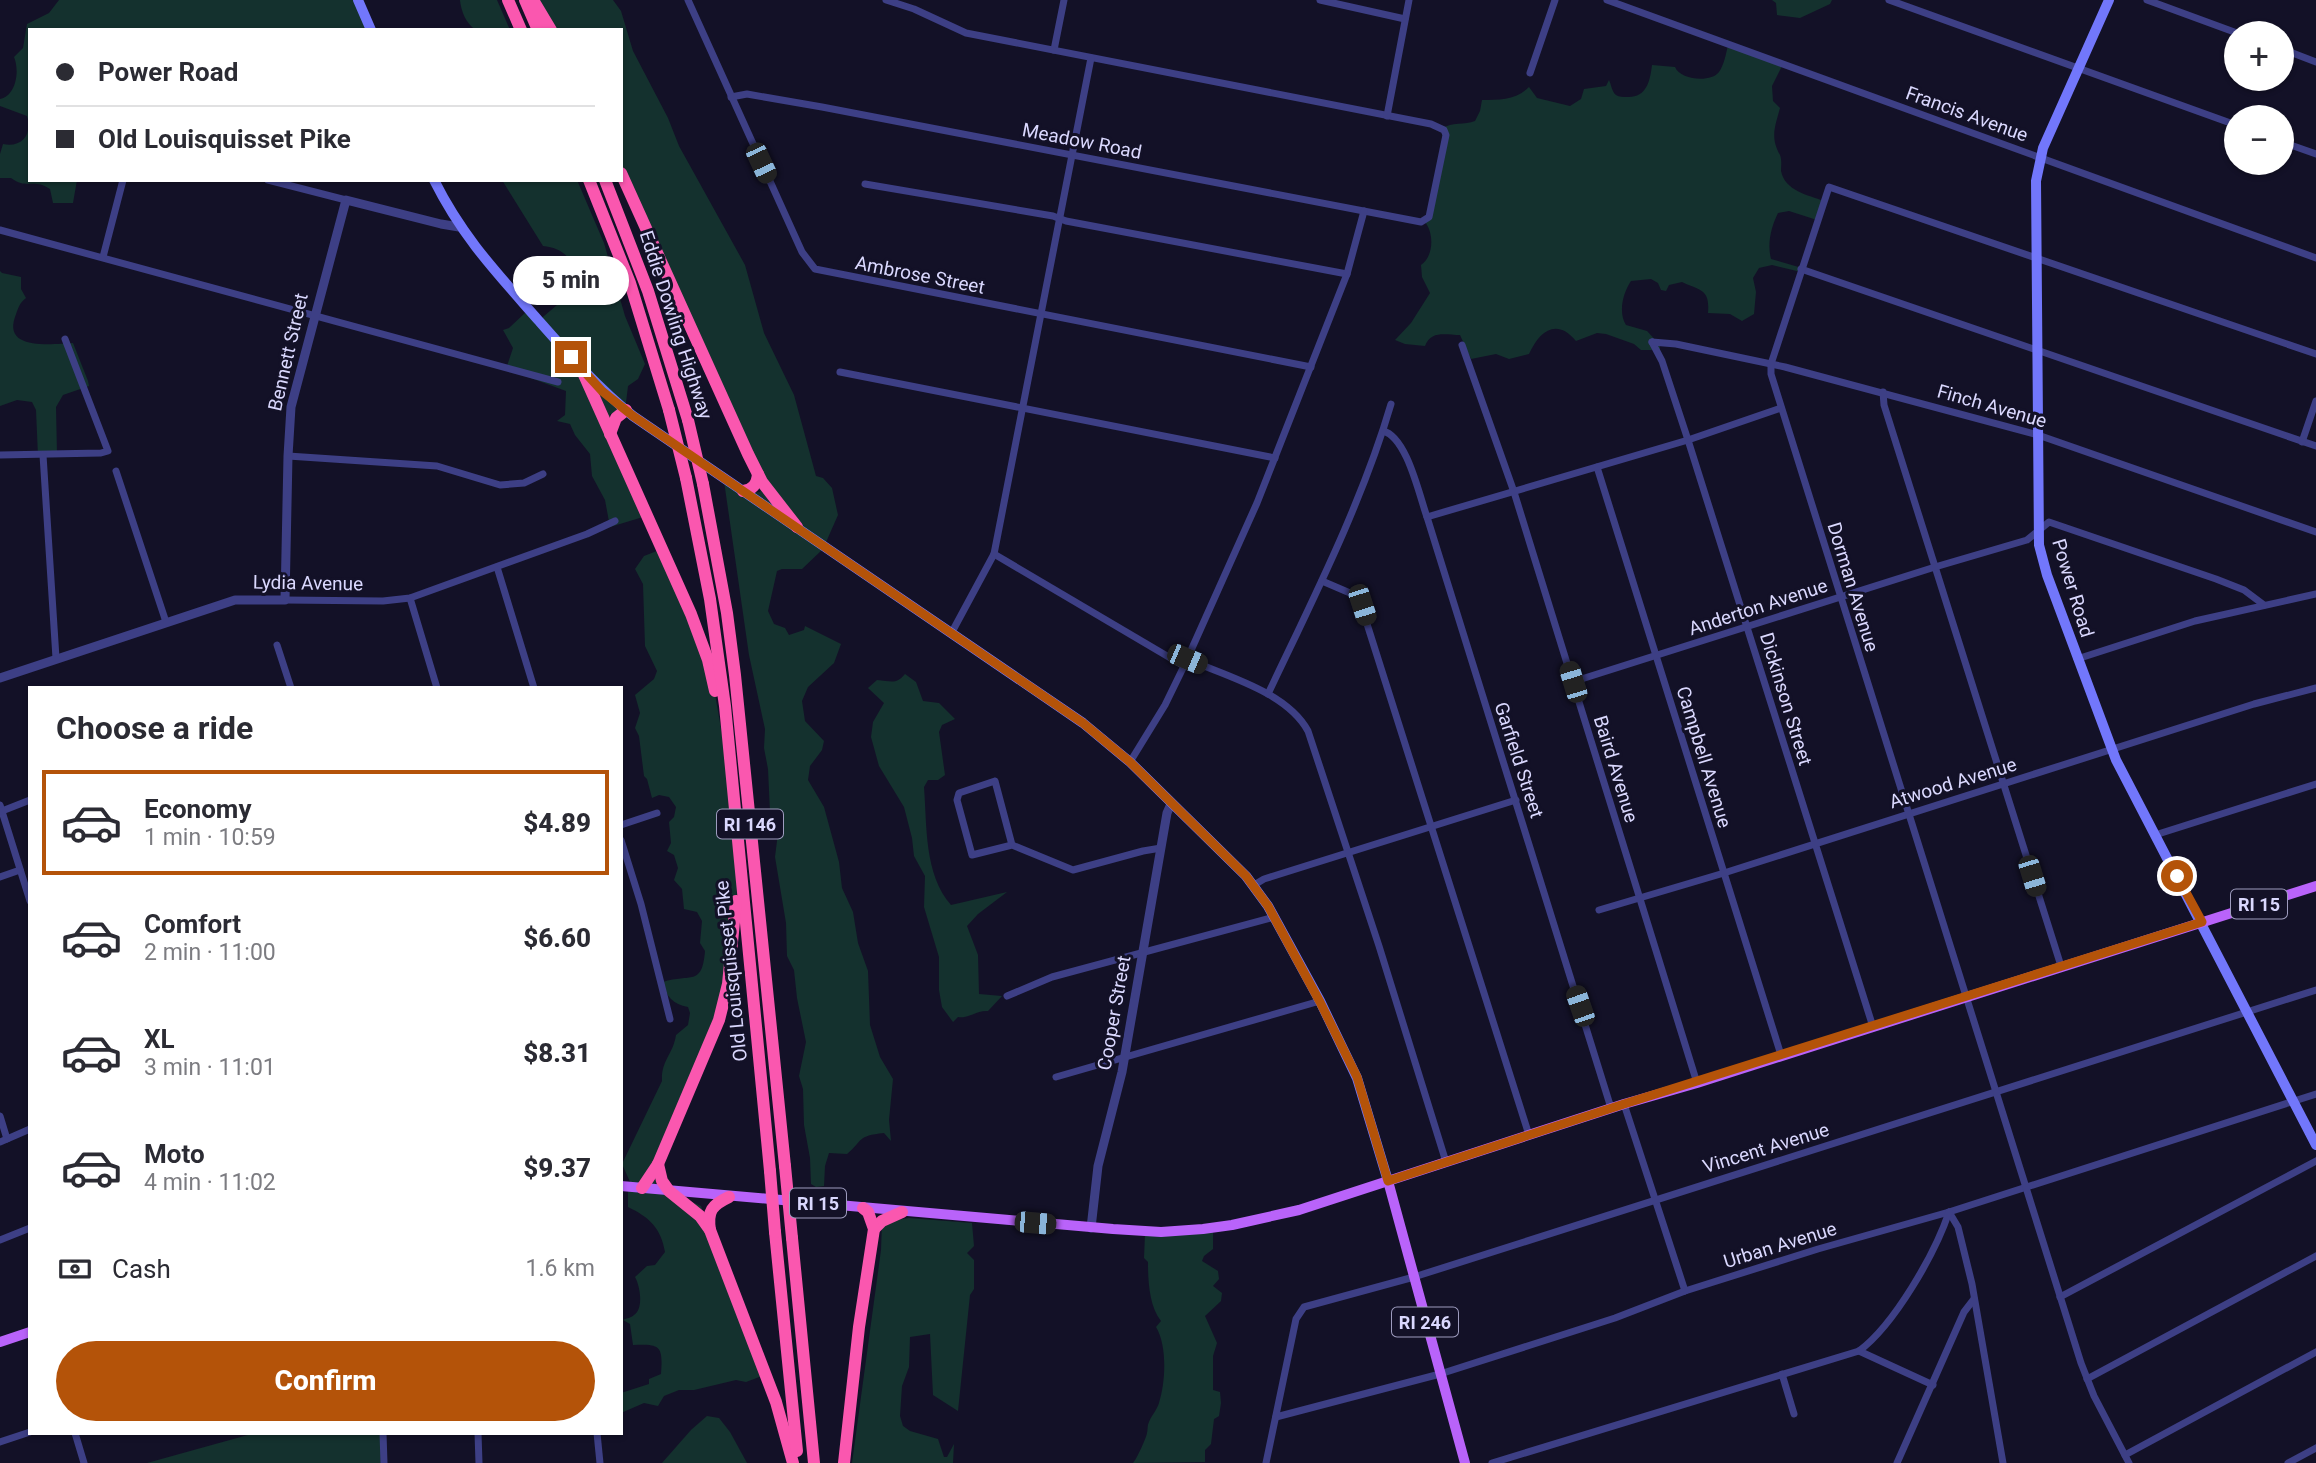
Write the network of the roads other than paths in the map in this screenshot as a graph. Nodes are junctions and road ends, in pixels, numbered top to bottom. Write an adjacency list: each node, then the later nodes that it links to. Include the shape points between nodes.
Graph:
1 (358, 0): 16 (main road)
2 (508, 0): 17 (highway)
3 (525, 0): 18 (highway)
4 (533, 0): 19 (highway)
5 (688, 0): 27 (street, Ambrose Street)
6 (886, 0): 21 (street, via 966,33)
7 (1064, 0): 21 (street)
8 (1320, 0): 15 (street)
9 (1409, 0): 15 (street)
10 (1555, 0): 26 (street)
11 (1607, 0): 33 (street, Francis Avenue)
12 (1889, 0): 25 (street)
13 (2109, 0): 25 (main road, Power Road)
14 (2147, 0): 20 (street)
15 (1405, 19): 28 (street)
16 (370, 28)
17 (521, 28)
18 (537, 28)
19 (550, 28)
20 (2224, 28)
21 (1054, 50): 23 (street)
22 (2294, 54): 24 (street)
23 (1091, 58): 28 (street); 32 (street)
24 (2316, 62)
25 (2078, 68): 29 (street); 33 (main road, Power Road)
26 (1530, 73)
27 (731, 97): 32 (street, Meadow Road, via 747,94); 52 (street, Ambrose Street, via 802,251 815,269)
28 (1387, 116): 42 (street, Meadow Road, via 1444,130 1429,217 1421,222)
29 (2224, 121)
30 (2294, 146): 31 (street)
31 (2316, 154)
32 (1072, 155): 42 (street, Meadow Road); 43 (street)
33 (2040, 158): 47 (main road, Power Road); 48 (street, Francis Avenue)
34 (623, 177): 82 (highway)
35 (122, 182): 46 (street)
36 (276, 182): 41 (street)
37 (435, 182): 44 (main road, RI 246)
38 (590, 182): 83 (highway, Eddie Dowling Highway / RI 146, bridge, via 630,283)
39 (606, 182): 84 (highway, Eddie Dowling Highway / RI 146, bridge, via 648,291)
40 (865, 184): 43 (street)
41 (346, 200): 44 (street); 51 (street, Bennett Street)
42 (1364, 211): 50 (street)
43 (1060, 219): 50 (street); 52 (street)
44 (459, 227): 60 (main road, RI 246)
45 (0, 230): 46 (street)
46 (103, 257): 51 (street)
47 (2035, 257): 49 (street, Dorman Avenue, via 1829,187); 56 (main road, Power Road); 57 (street)
48 (2316, 258)
49 (1801, 269): 56 (street); 58 (street, Dorman Avenue)
50 (1347, 274): 59 (street)
51 (314, 314): 62 (street); 77 (street, Bennett Street, via 291,407)
52 (1041, 314): 59 (street, Ambrose Street); 66 (street)
53 (65, 338): 76 (street, via 108,450)
54 (1651, 342): 58 (street, Finch Avenue); 72 (street, Dickinson Street, via 1662,361)
55 (1462, 345): 86 (street, Baird Avenue)
56 (2036, 350): 71 (main road, Power Road); 73 (street)
57 (2316, 354)
58 (1771, 364): 63 (street, Finch Avenue); 67 (street, Dorman Avenue)
59 (1311, 367): 78 (street)
60 (581, 368): 68 (main road, RI 246); 70 (highway)
61 (840, 372): 66 (street)
62 (558, 382)
63 (1883, 392): 71 (street, Finch Avenue); 94 (street)
64 (2316, 401): 73 (street)
65 (1391, 404): 69 (street)
66 (1023, 407): 78 (street); 92 (street)
67 (1781, 408): 72 (street); 98 (street, Dorman Avenue)
68 (626, 410): 70 (highway, via 616,418); 85 (main road, RI 246)
69 (1383, 431): 87 (street, Garfield Street, via 1400,444); 95 (street)
70 (610, 434): 120 (highway, via 704,645)
71 (2038, 435): 90 (main road, Power Road); 91 (street, Finch Avenue)
72 (1688, 440): 79 (street); 102 (street, Dickinson Street)
73 (2302, 442): 74 (street)
74 (2316, 446)
75 (0, 455): 76 (street)
76 (43, 455): 106 (street)
77 (288, 456): 81 (street, via 437,466 500,485 524,483); 99 (street, Bennett Street)
78 (1275, 458): 108 (street)
79 (1597, 467): 86 (street); 105 (street, Campbell Avenue)
80 (116, 471): 101 (street)
81 (543, 474)
82 (758, 474): 85 (highway, via 755,485); 89 (highway)
83 (686, 478): 120 (highway, Old Louisquisset Pike / RI 146, via 710,599)
84 (703, 484): 216 (highway, Old Louisquisset Pike / RI 146, bridge, via 735,675)
85 (743, 491): 89 (main road, RI 246)
86 (1514, 492): 87 (street); 110 (street, Baird Avenue)
87 (1427, 517): 121 (street, Garfield Street)
88 (615, 521): 93 (street, Lydia Avenue)
89 (797, 527): 103 (main road, RI 246)
90 (2038, 531): 94 (street, Anderton Avenue, via 2027,540); 100 (street, Anderton Avenue, via 2049,522 2216,579 2244,590); 107 (main road, Power Road, via 2047,575)
91 (2316, 532)
92 (994, 554): 103 (street); 108 (street)
93 (497, 567): 97 (street, Lydia Avenue); 113 (street)
94 (1935, 567): 98 (street, Anderton Avenue); 118 (street)
95 (1322, 581): 115 (street); 128 (street, via 1350,593 1362,605)
96 (2316, 594): 100 (street)
97 (410, 597): 99 (street, Lydia Avenue); 112 (street)
98 (1839, 597): 102 (street, Anderton Avenue); 126 (street, Dorman Avenue)
99 (285, 600): 101 (street, Lydia Avenue, via 234,600)
100 (2264, 605): 107 (street, via 2195,621)
101 (166, 622): 106 (street, Lydia Avenue)
102 (1747, 627): 105 (street, Anderton Avenue); 131 (street, Dickinson Street)
103 (952, 632): 117 (main road, RI 246)
104 (277, 645): 111 (street)
105 (1657, 656): 110 (street, Anderton Avenue); 137 (street, Campbell Avenue)
106 (56, 658): 109 (street, Lydia Avenue)
107 (2077, 659): 116 (main road, Power Road)
108 (1186, 662): 115 (street); 117 (street)
109 (0, 678)
110 (1573, 682): 142 (street, Baird Avenue)
111 (290, 686)
112 (436, 686)
113 (533, 686)
114 (2316, 688): 116 (street, Atwood Avenue)
115 (1268, 694): 135 (street, via 1299,716 1308,731)
116 (2112, 750): 118 (street, Atwood Avenue); 130 (main road, Power Road)
117 (1130, 762): 123 (main road, RI 246)
118 (2004, 784): 126 (street, Atwood Avenue); 147 (street)
119 (2316, 784): 130 (street)
120 (733, 799): 129 (highway, Old Louisquisset Pike / RI 146)
121 (1516, 800): 128 (street); 163 (street, Garfield Street)
122 (28, 801): 124 (street)
123 (1171, 804): 134 (street, Cooper Street); 139 (main road, RI 246)
124 (1, 808): 136 (street)
125 (657, 813): 127 (street)
126 (1908, 813): 131 (street, Atwood Avenue); 150 (street, Dorman Avenue)
127 (623, 824)
128 (1432, 825): 135 (street); 166 (street)
129 (736, 831): 171 (highway, via 736,914 728,984 714,1034); 215 (highway, Old Louisquisset Pike / RI 146, bridge)
130 (2155, 835): 145 (main road, Power Road)
131 (1814, 843): 137 (street, Atwood Avenue); 154 (street, Dickinson Street)
132 (1012, 845): 132 (street, via 995,781 960,793 957,800 972,855); 134 (street, via 1073,870)
133 (623, 846): 153 (street)
134 (1161, 849): 146 (street, Cooper Street)
135 (1349, 853): 139 (street); 169 (street)
136 (20, 870): 138 (street); 141 (street)
137 (1724, 873): 142 (street, Atwood Avenue); 155 (street, Campbell Avenue)
138 (0, 877)
139 (1254, 885): 144 (main road, RI 246)
140 (2316, 886): 145 (main road, RI 15)
141 (28, 895)
142 (1640, 898): 143 (street, Atwood Avenue); 158 (street, Baird Avenue)
143 (1599, 910)
144 (1274, 917): 146 (street); 151 (main road, RI 246)
145 (2202, 922): 147 (main road, RI 15); 152 (main road, Power Road)
146 (1142, 953): 149 (street, via 1052,977); 156 (street, Cooper Street)
147 (2061, 966): 150 (main road, RI 15)
148 (2316, 990): 152 (street, Vincent Avenue)
149 (1007, 996)
150 (1966, 996): 154 (main road, RI 15); 159 (street, Dorman Avenue)
151 (1320, 1002): 156 (street); 172 (main road, RI 246, via 1357,1077)
152 (2248, 1011): 159 (street, Vincent Avenue); 161 (main road, Power Road)
153 (670, 1019)
154 (1873, 1027): 155 (main road, RI 15)
155 (1782, 1055): 158 (main road, RI 15)
156 (1124, 1057): 157 (street); 182 (street, Cooper Street, via 1098,1166)
157 (1056, 1077)
158 (1697, 1083): 162 (main road, RI 15)
159 (1995, 1092): 174 (street, Dorman Avenue); 178 (street, Vincent Avenue)
160 (2316, 1094): 161 (street, Urban Avenue)
161 (2294, 1101): 168 (main road, Power Road); 174 (street, Urban Avenue)
162 (1624, 1104): 163 (main road, RI 15); 178 (street)
163 (1611, 1108): 166 (main road, RI 15)
164 (0, 1116): 167 (street)
165 (28, 1130): 167 (street)
166 (1529, 1135): 169 (main road, RI 15)
167 (4, 1141)
168 (2316, 1145)
169 (1446, 1161): 172 (main road, RI 15)
170 (2316, 1161): 190 (street)
171 (658, 1164): 175 (highway); 176 (highway)
172 (1388, 1181): 182 (main road, RI 15, via 1299,1210 1232,1225 1161,1232); 188 (main road, RI 246)
173 (623, 1186): 175 (main road, RI 15)
174 (2026, 1187): 181 (street, Urban Avenue); 190 (street, Dorman Avenue)
175 (642, 1188): 176 (main road, RI 15)
176 (670, 1191): 177 (main road, RI 15); 185 (highway)
177 (729, 1197): 179 (main road, RI 15); 185 (highway, via 711,1208)
178 (1656, 1199): 188 (street, Vincent Avenue); 189 (street)
179 (863, 1208): 180 (main road, RI 15); 184 (highway)
180 (902, 1212): 182 (main road, RI 15); 184 (highway)
181 (1950, 1212): 189 (street, Urban Avenue); 191 (street, via 1958,1227); 194 (street, via 1901,1303)
182 (1091, 1228)
183 (28, 1229): 186 (street)
184 (874, 1229): 217 (highway)
185 (710, 1230): 214 (highway, via 776,1402)
186 (0, 1240)
187 (2316, 1256): 198 (street)
188 (1414, 1277): 196 (main road, RI 246); 201 (street, Vincent Avenue, via 1301,1309)
189 (1685, 1291): 196 (street, Urban Avenue)
190 (2060, 1297): 198 (street, Dorman Avenue)
191 (1973, 1299): 199 (street); 222 (street)
192 (28, 1333): 193 (main road)
193 (0, 1342)
194 (1858, 1351): 197 (street); 199 (street)
195 (2316, 1352): 209 (street)
196 (1440, 1374): 201 (street, Urban Avenue); 219 (main road, RI 246)
197 (1782, 1374): 200 (street); 220 (street)
198 (2087, 1379): 209 (street, Dorman Avenue)
199 (1933, 1385): 221 (street)
200 (1794, 1413)
201 (1276, 1417): 218 (street)
202 (28, 1433): 207 (street)
203 (76, 1435): 210 (street)
204 (383, 1435): 211 (street)
205 (478, 1435): 212 (street)
206 (597, 1435): 213 (street)
207 (0, 1442)
208 (2316, 1448): 224 (street)
209 (2125, 1455): 223 (street, Dorman Avenue)
210 (84, 1463)
211 (384, 1463)
212 (479, 1463)
213 (600, 1463)
214 (793, 1463)
215 (799, 1463)
216 (814, 1463)
217 (844, 1463)
218 (1266, 1463)
219 (1465, 1463)
220 (1492, 1463)
221 (1897, 1463)
222 (2003, 1463)
223 (2129, 1463)
224 (2288, 1463)

